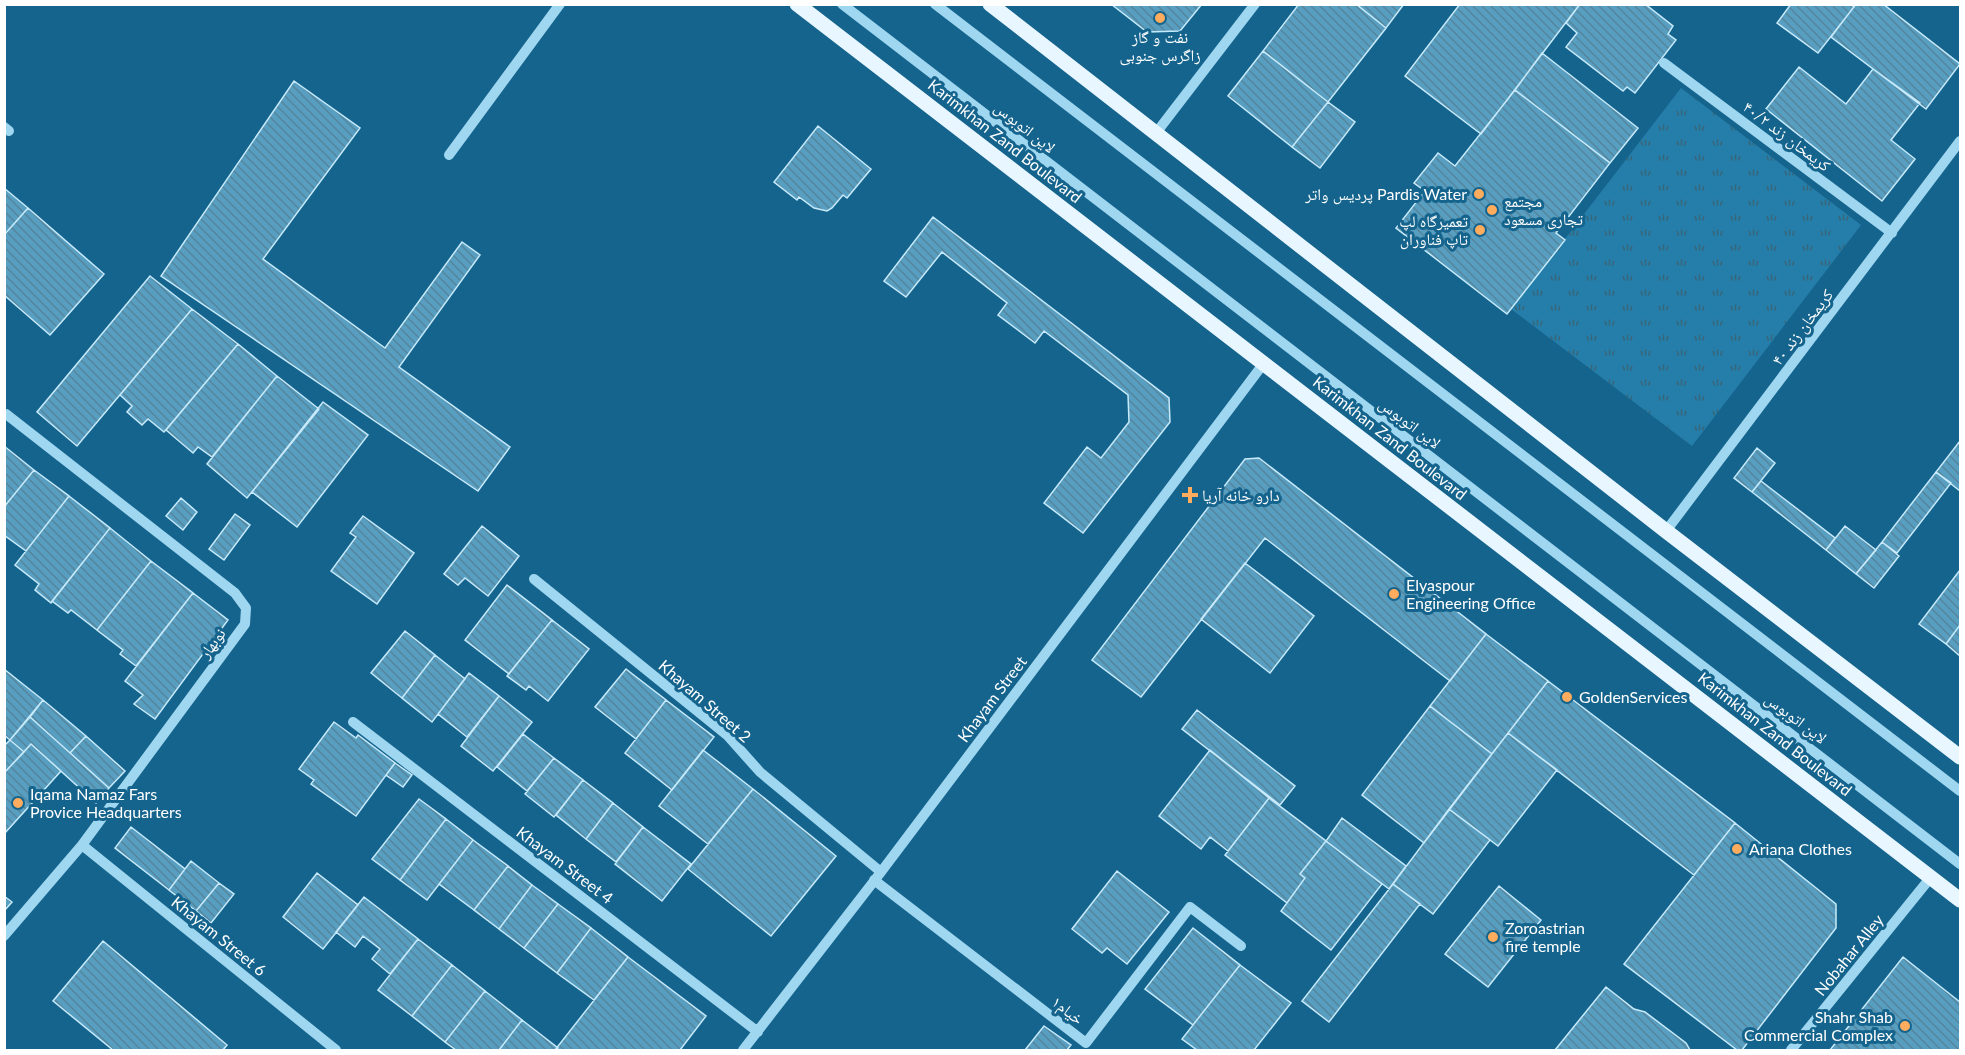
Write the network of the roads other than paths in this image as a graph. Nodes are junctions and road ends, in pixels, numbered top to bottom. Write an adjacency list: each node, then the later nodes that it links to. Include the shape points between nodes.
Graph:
1 (560, 4): 10 (street)
2 (797, 4): 12 (main road, Karimkhan Zand Boulevard)
3 (842, 4): 20 (street, لاین اتوبوس)
4 (934, 4): 18 (street)
5 (990, 4): 8 (main road)
6 (1255, 4): 8 (street)
7 (1664, 63): 11 (street, کریمخان زند ۴۰/۲)
8 (1156, 132): 14 (main road)
9 (1960, 141): 11 (street, کریمخان زند ۴۰)
10 (449, 155)
11 (1892, 233): 14 (street, کریمخان زند ۴۰)
12 (1263, 363): 21 (street, Khayam Street); 22 (main road, Karimkhan Zand Boulevard)
13 (6, 414): 19 (street, نوبهار, via 235,593 246,608 245,624)
14 (1666, 531): 17 (main road)
15 (534, 579): 21 (street, Khayam Street 2, via 727,735 760,772)
16 (353, 722): 26 (street, Khayam Street 4)
17 (1960, 757)
18 (1960, 791)
19 (82, 845): 24 (street, نوبهار); 27 (street, Khayam Street 6)
20 (1960, 864)
21 (878, 876): 25 (street, ۱خیام, via 1086,1043 1190,907); 26 (street, Khayam Street)
22 (1931, 877): 23 (main road, Karimkhan Zand Boulevard); 29 (street, Nobahar Alley)
23 (1960, 900)
24 (4, 936)
25 (1240, 946)
26 (758, 1032): 28 (street, Khayam Street)
27 (336, 1050)
28 (743, 1050)
29 (1791, 1050)

